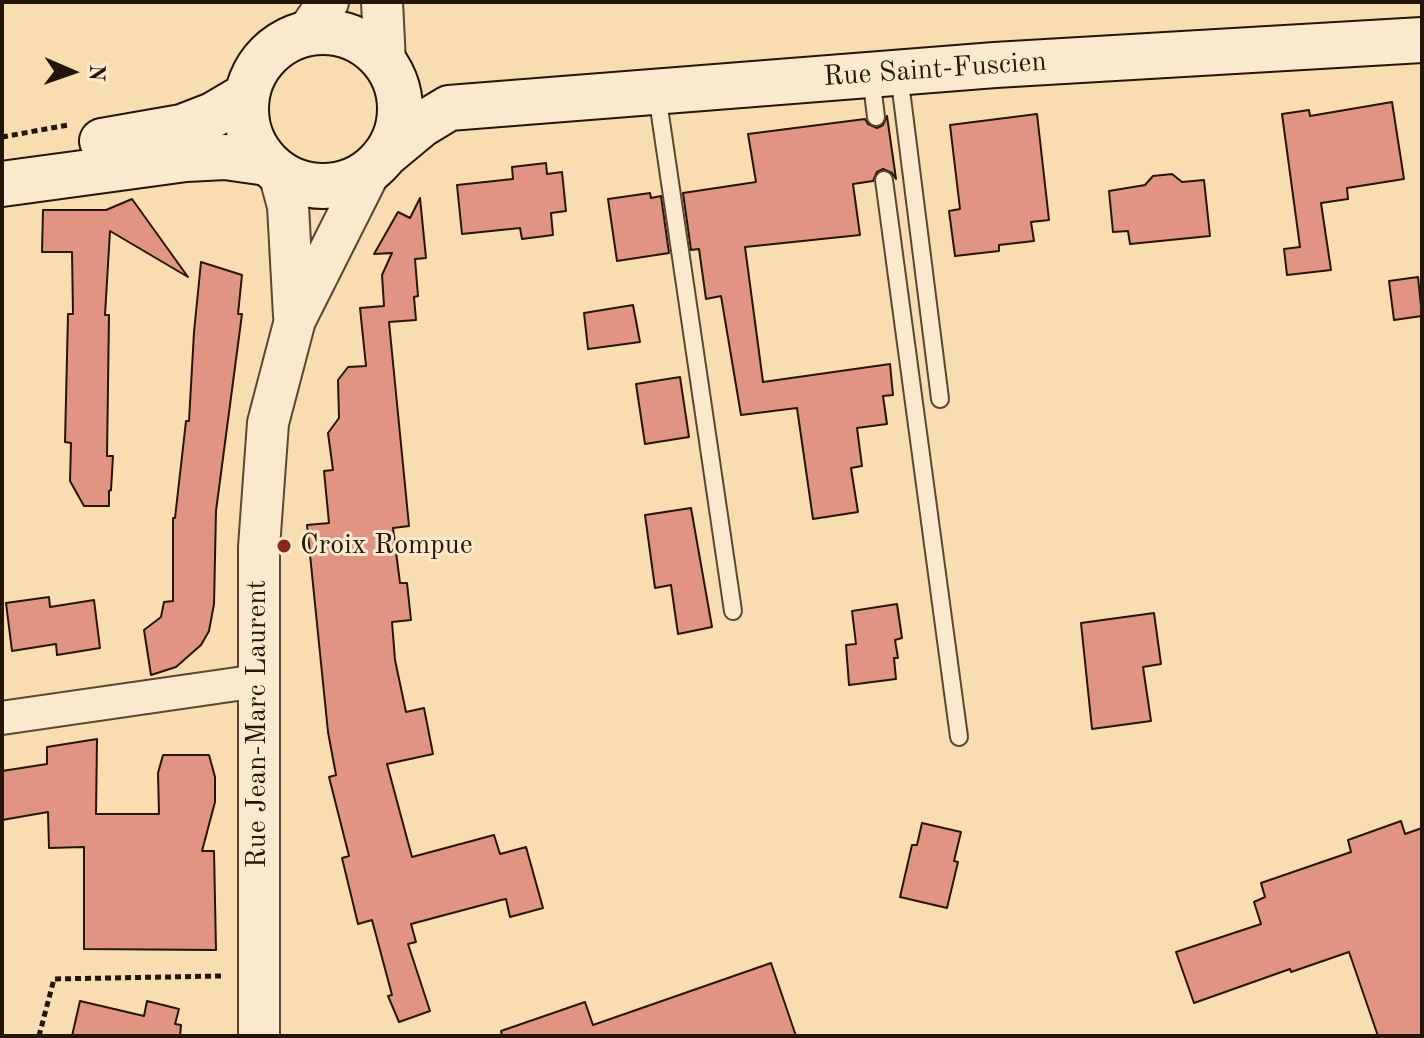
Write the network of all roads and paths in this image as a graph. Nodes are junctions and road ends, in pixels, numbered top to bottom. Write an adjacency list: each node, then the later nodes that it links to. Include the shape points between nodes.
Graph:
1 (382, 2): 4 (street)
2 (318, 17): 4 (main road, via 366,44); 7 (main road, via 274,48 252,77)
3 (1422, 40): 5 (main road, Rue Saint-Fuscien)
4 (389, 70): 8 (main road); 11 (main road, via 401,108 394,140)
5 (885, 73): 6 (main road, Rue Saint-Fuscien); 9 (lane); 16 (lane)
6 (657, 91): 8 (main road, Rue Saint-Fuscien); 17 (lane)
7 (247, 95): 10 (main road, via 182,127); 12 (main road, via 249,131)
8 (449, 108): 11 (main road, Rue Saint-Fuscien)
9 (876, 117)
10 (2, 159)
11 (378, 162): 12 (main road, via 341,185 325,187 309,186); 15 (street, Rue Jean-Marc Laurent)
12 (273, 168): 14 (main road, via 225,157 186,159); 15 (street, Rue Jean-Marc Laurent, via 288,206)
13 (884, 180): 20 (lane)
14 (2, 184)
15 (295, 320): 18 (street, Rue Jean-Marc Laurent, via 268,423 259,534)
16 (940, 399)
17 (733, 611)
18 (258, 681): 19 (street); 21 (street, Rue Jean-Marc Laurent)
19 (2, 718)
20 (959, 737)
21 (258, 976): 22 (path, via 54,979); 23 (street, Rue Jean-Marc Laurent)
22 (39, 1036)
23 (259, 1036)

